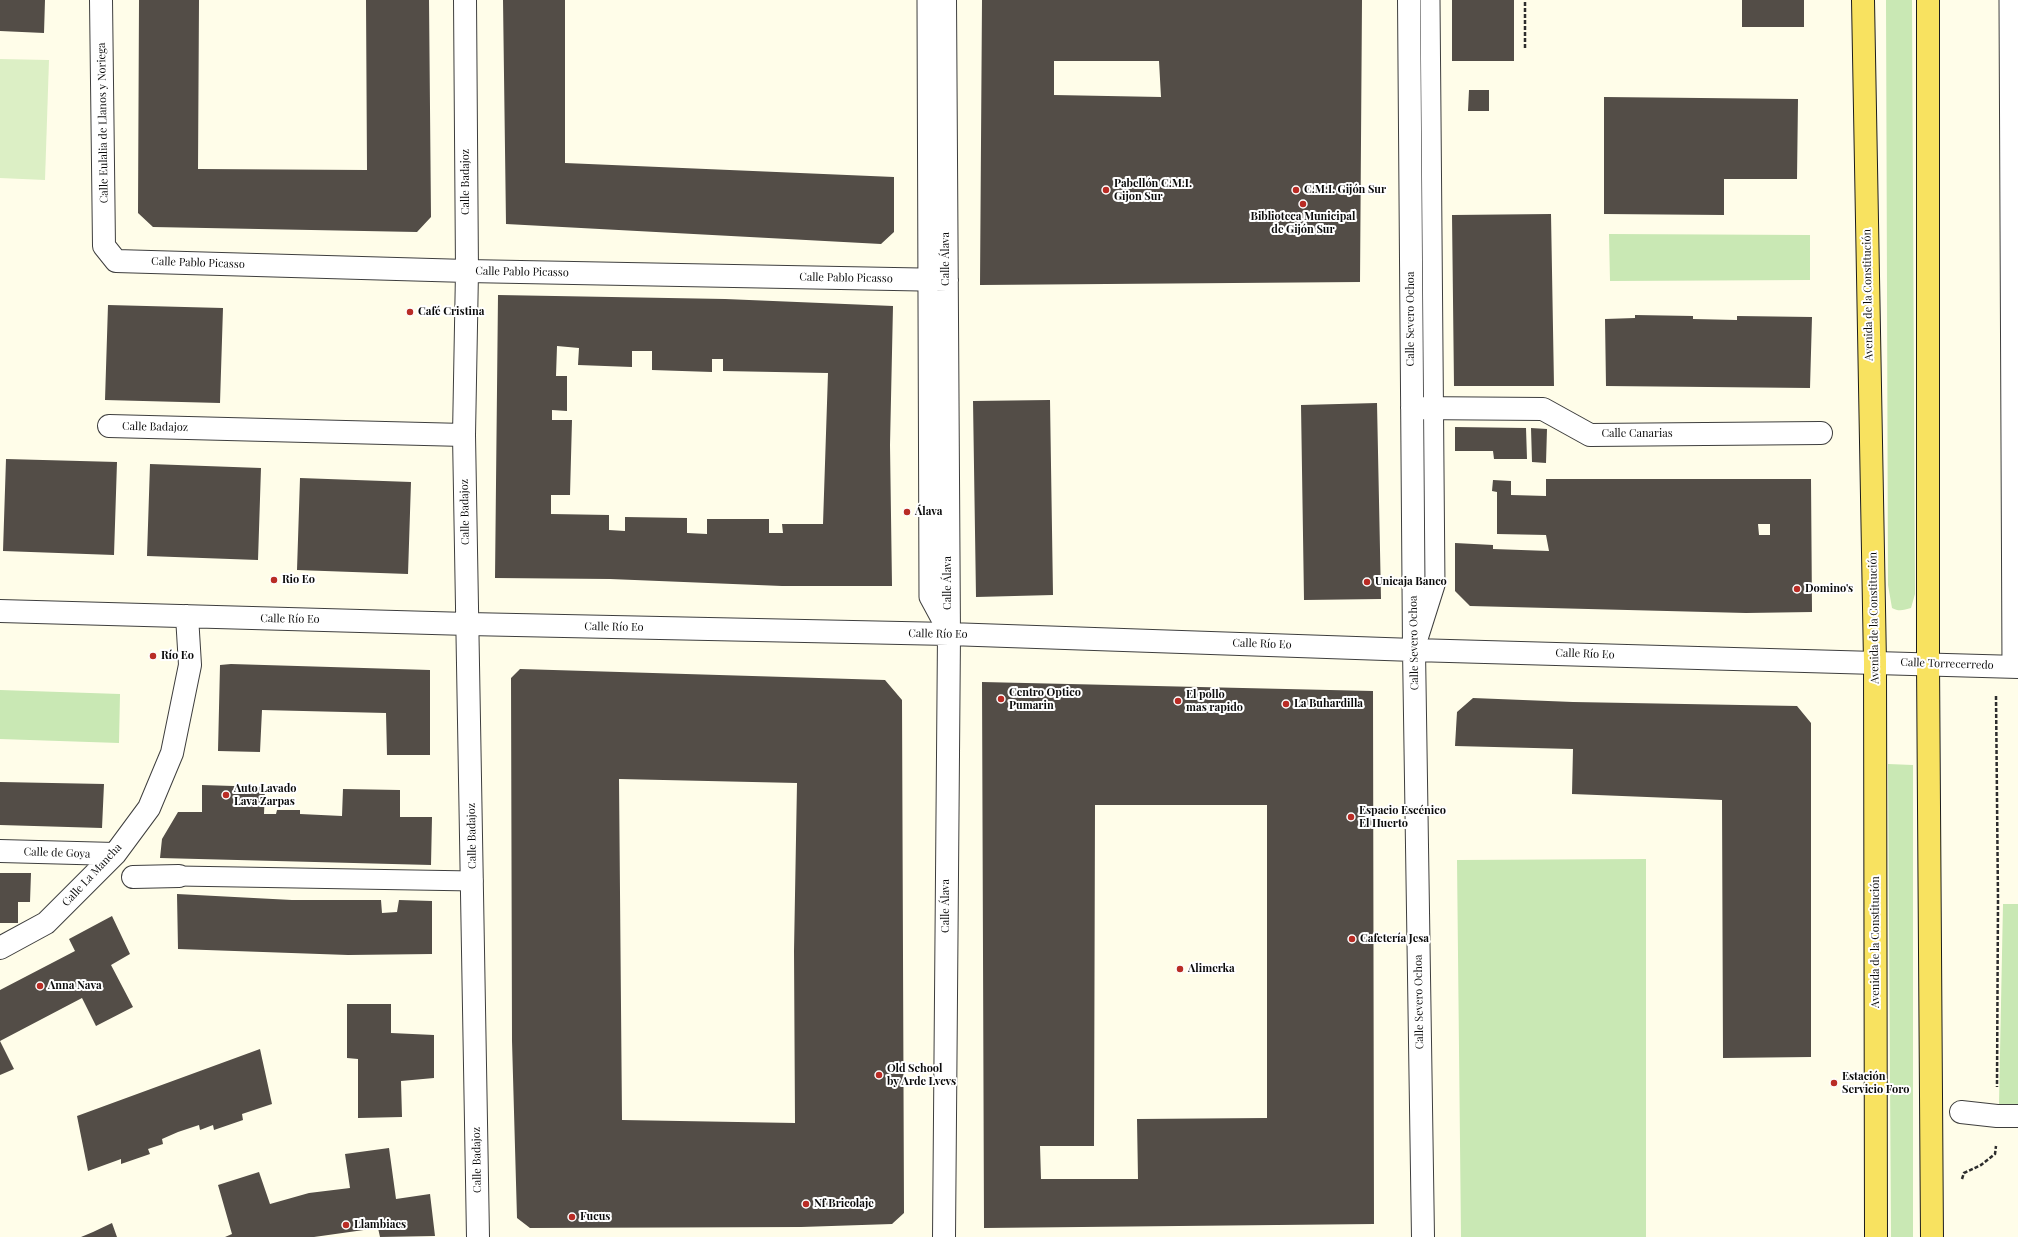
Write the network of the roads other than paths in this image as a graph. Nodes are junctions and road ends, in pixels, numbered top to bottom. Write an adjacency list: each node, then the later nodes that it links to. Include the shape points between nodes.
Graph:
1 (102, 0): 10 (street, Calle Eulalia de Llanos y Noriega)
2 (465, 0): 11 (street, Calle Badajoz)
3 (927, 0): 12 (lane)
4 (945, 0): 12 (street, Calle Álava)
5 (1409, 0): 13 (street, Calle Severo Ochoa)
6 (1430, 0): 14 (lane)
7 (1863, 0): 23 (main road, Avenida de la Constitución)
8 (1928, 0): 24 (main road)
9 (2009, 0): 25 (lane)
10 (104, 246): 11 (street, Calle Pablo Picasso, via 116,261)
11 (467, 271): 12 (street, Calle Pablo Picasso); 17 (street, Calle Badajoz)
12 (937, 280): 21 (street, Calle Álava)
13 (1412, 408): 14 (street, Calle Canarias); 22 (street, Calle Severo Ochoa)
14 (1434, 408): 16 (street, Calle Canarias, via 1543,409 1590,435); 22 (lane, via 1435,585)
15 (109, 426): 17 (street, Calle Badajoz)
16 (1821, 433)
17 (464, 435): 20 (street, Calle Badajoz)
18 (0, 611): 19 (street, Calle Río Eo)
19 (187, 616): 20 (street, Calle Río Eo); 27 (street, Calle La Mancha, via 190,665 172,753 149,808)
20 (468, 624): 21 (street, Calle Río Eo); 30 (street, Calle Badajoz)
21 (949, 634): 22 (street, Calle Río Eo); 35 (street, Calle Álava)
22 (1414, 650): 23 (street, Calle Río Eo); 36 (street, Calle Severo Ochoa)
23 (1875, 662): 24 (street, Calle Torrecerredo); 37 (main road, Avenida de la Constitución)
24 (1928, 663): 25 (street, Calle Torrecerredo); 38 (main road)
25 (2015, 667)
26 (0, 851): 27 (street, Calle de Goya)
27 (115, 854): 31 (street, Calle La Mancha, via 46,923)
28 (179, 876): 29 (street); 30 (lane)
29 (133, 877)
30 (473, 881): 34 (street, Calle Badajoz)
31 (0, 948)
32 (1961, 1112): 33 (street)
33 (2018, 1116)
34 (478, 1237)
35 (944, 1237)
36 (1423, 1237)
37 (1876, 1237)
38 (1932, 1237)

